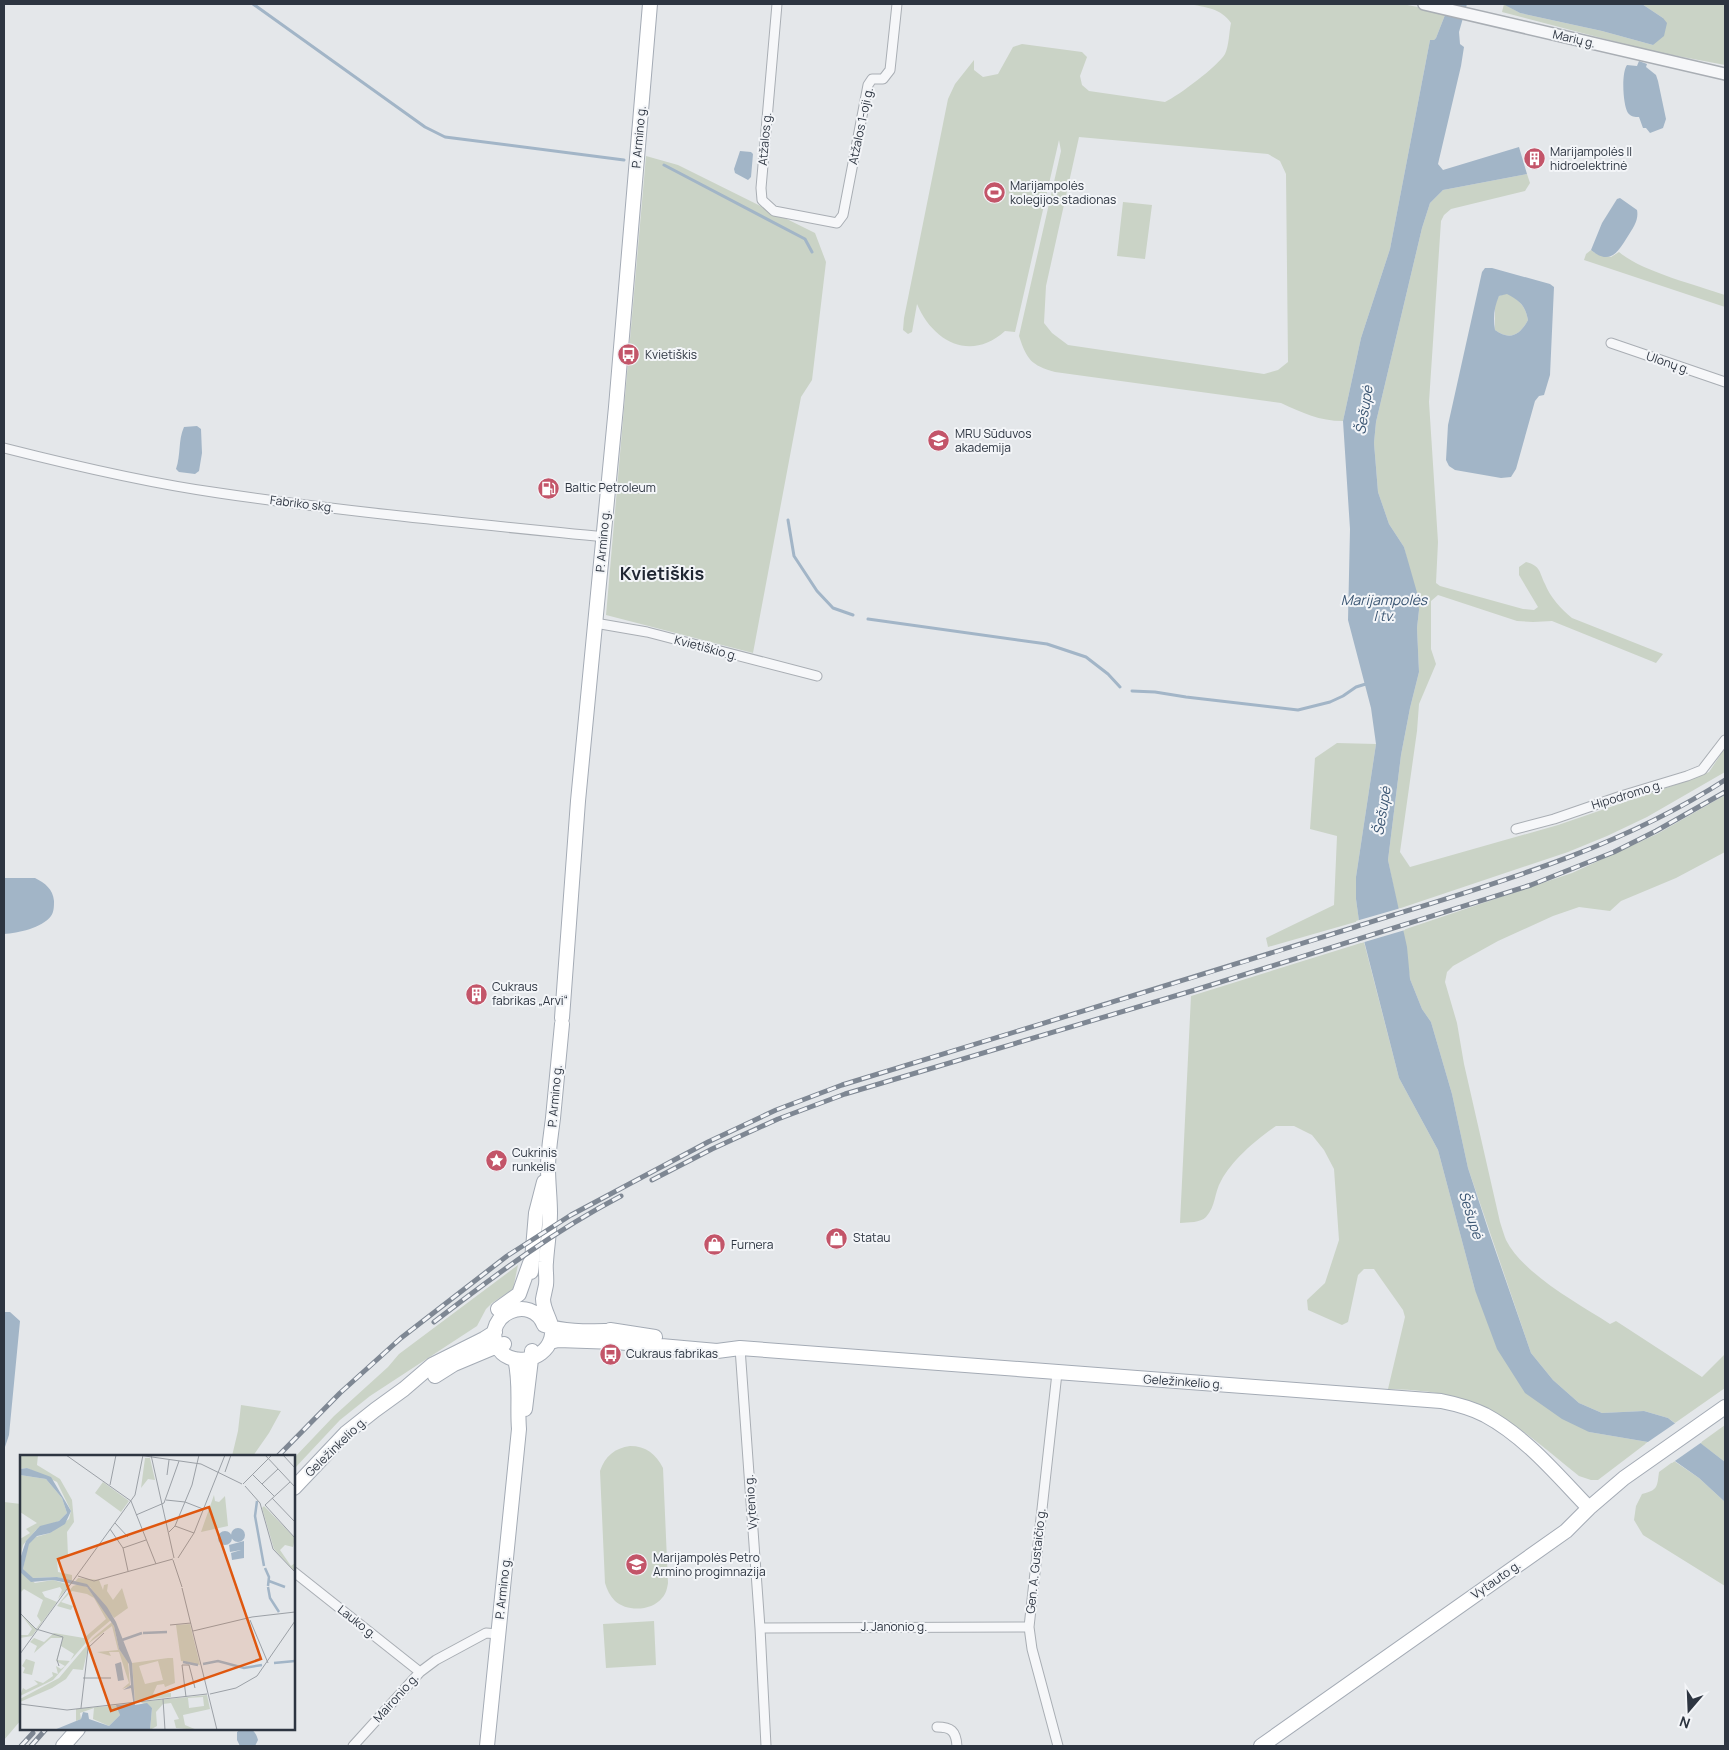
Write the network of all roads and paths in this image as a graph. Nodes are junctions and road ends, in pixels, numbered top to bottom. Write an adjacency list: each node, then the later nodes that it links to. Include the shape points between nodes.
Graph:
1 (650, 4): 10 (main road, P. Armino g.)
2 (777, 4): 6 (street, Atžalos g., via 762,200 774,211)
3 (897, 4): 6 (street, Atžalos 1-oji g., via 890,70 883,79 872,79 868,85 843,215 836,223)
4 (1424, 4): 5 (street, Marių g.)
5 (1725, 74)
6 (831, 223)
7 (1611, 343): 8 (street, Ulonų g.)
8 (1725, 382)
9 (4, 448): 10 (street, Fabriko skg., via 59,463 217,493 397,517)
10 (604, 537): 11 (main road, P. Armino g.)
11 (595, 623): 12 (street, Kvietiškio g., via 647,632); 15 (main road, P. Armino g.)
12 (817, 676)
13 (1725, 740): 14 (street, Hipodromo g., via 1702,770)
14 (1516, 829)
15 (548, 1167): 16 (main road, P. Armino g., via 536,1213); 17 (main road, P. Armino g., via 550,1215)
16 (530, 1263): 18 (main road, P. Armino g., via 531,1280); 25 (main road, via 523,1287 516,1297 496,1310 480,1334 447,1351)
17 (545, 1265): 19 (main road, P. Armino g.); 20 (main road, P. Armino g., via 543,1304)
18 (520, 1308): 19 (main road); 22 (main road, via 502,1316 496,1325)
19 (534, 1312): 20 (main road)
20 (548, 1323): 21 (main road, P. Armino g., via 552,1333); 23 (main road, Geležinkelio g., via 580,1330 717,1341); 24 (main road)
21 (550, 1342): 23 (main road, Geležinkelio g., via 616,1342 717,1350); 24 (main road, via 543,1352)
22 (503, 1348): 24 (main road); 24 (main road, via 506,1344); 25 (main road, Geležinkelio g., via 457,1369); 25 (main road, Geležinkelio g., via 484,1339); 28 (main road, P. Armino g., via 518,1370)
23 (740, 1348): 26 (main road, Geležinkelio g.); 33 (street, Vytenio g.)
24 (532, 1354): 28 (main road, P. Armino g.)
25 (433, 1370): 29 (main road, Geležinkelio g., via 346,1433)
26 (1057, 1372): 30 (main road, Geležinkelio g., via 1416,1398 1457,1405 1484,1415 1514,1434); 32 (street, Gen. A. Gustaičio g.)
27 (1725, 1407): 30 (main road, Vytauto g., via 1624,1478)
28 (519, 1429): 34 (main road, P. Armino g.)
29 (295, 1487)
30 (1589, 1508): 44 (main road, Vytauto g., via 1566,1531)
31 (295, 1573): 35 (street, Lauko g.)
32 (1028, 1627): 33 (street, J. Janonio g.); 43 (street, Gen. A. Gustaičio g.)
33 (760, 1628): 41 (street, Vytenio g.)
34 (498, 1634): 35 (street, Maironio g., via 486,1633); 40 (main road, P. Armino g.)
35 (420, 1672): 39 (street, Maironio g.)
36 (937, 1727): 42 (street, via 947,1727 952,1731)
37 (77, 1730): 38 (main road)
38 (64, 1746)
39 (353, 1746)
40 (487, 1746)
41 (766, 1746)
42 (957, 1746)
43 (1058, 1746)
44 (1261, 1746)

